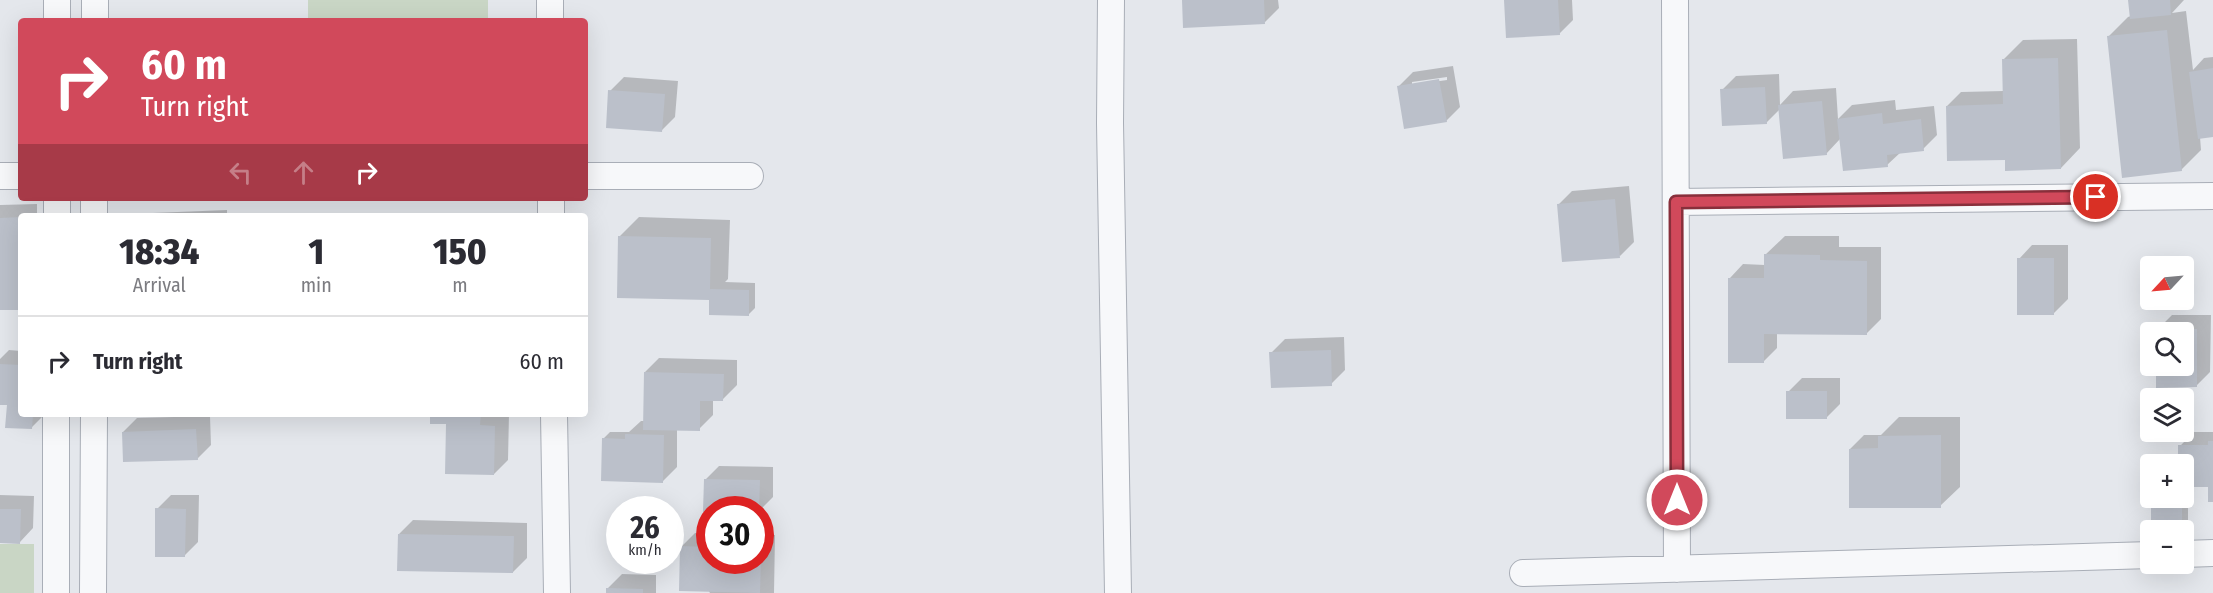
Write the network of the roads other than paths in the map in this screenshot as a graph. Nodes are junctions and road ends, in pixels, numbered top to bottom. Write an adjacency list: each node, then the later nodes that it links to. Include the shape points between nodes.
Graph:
1 (57, 0): 6 (street)
2 (95, 0): 7 (street)
3 (550, 0): 8 (street)
4 (1111, 0): 26 (street)
5 (1675, 0): 14 (street)
6 (57, 18)
7 (95, 18)
8 (550, 18)
9 (0, 176): 10 (street)
10 (18, 176)
11 (588, 176): 12 (street)
12 (750, 176)
13 (2213, 196): 14 (street)
14 (1676, 202): 21 (street)
15 (56, 417): 23 (street)
16 (94, 417): 24 (street)
17 (554, 417): 25 (street)
18 (2213, 553): 19 (street)
19 (2194, 554)
20 (2140, 555): 21 (street)
21 (1677, 569): 22 (street)
22 (1523, 573)
23 (56, 593)
24 (93, 593)
25 (556, 593)
26 (1118, 593)

